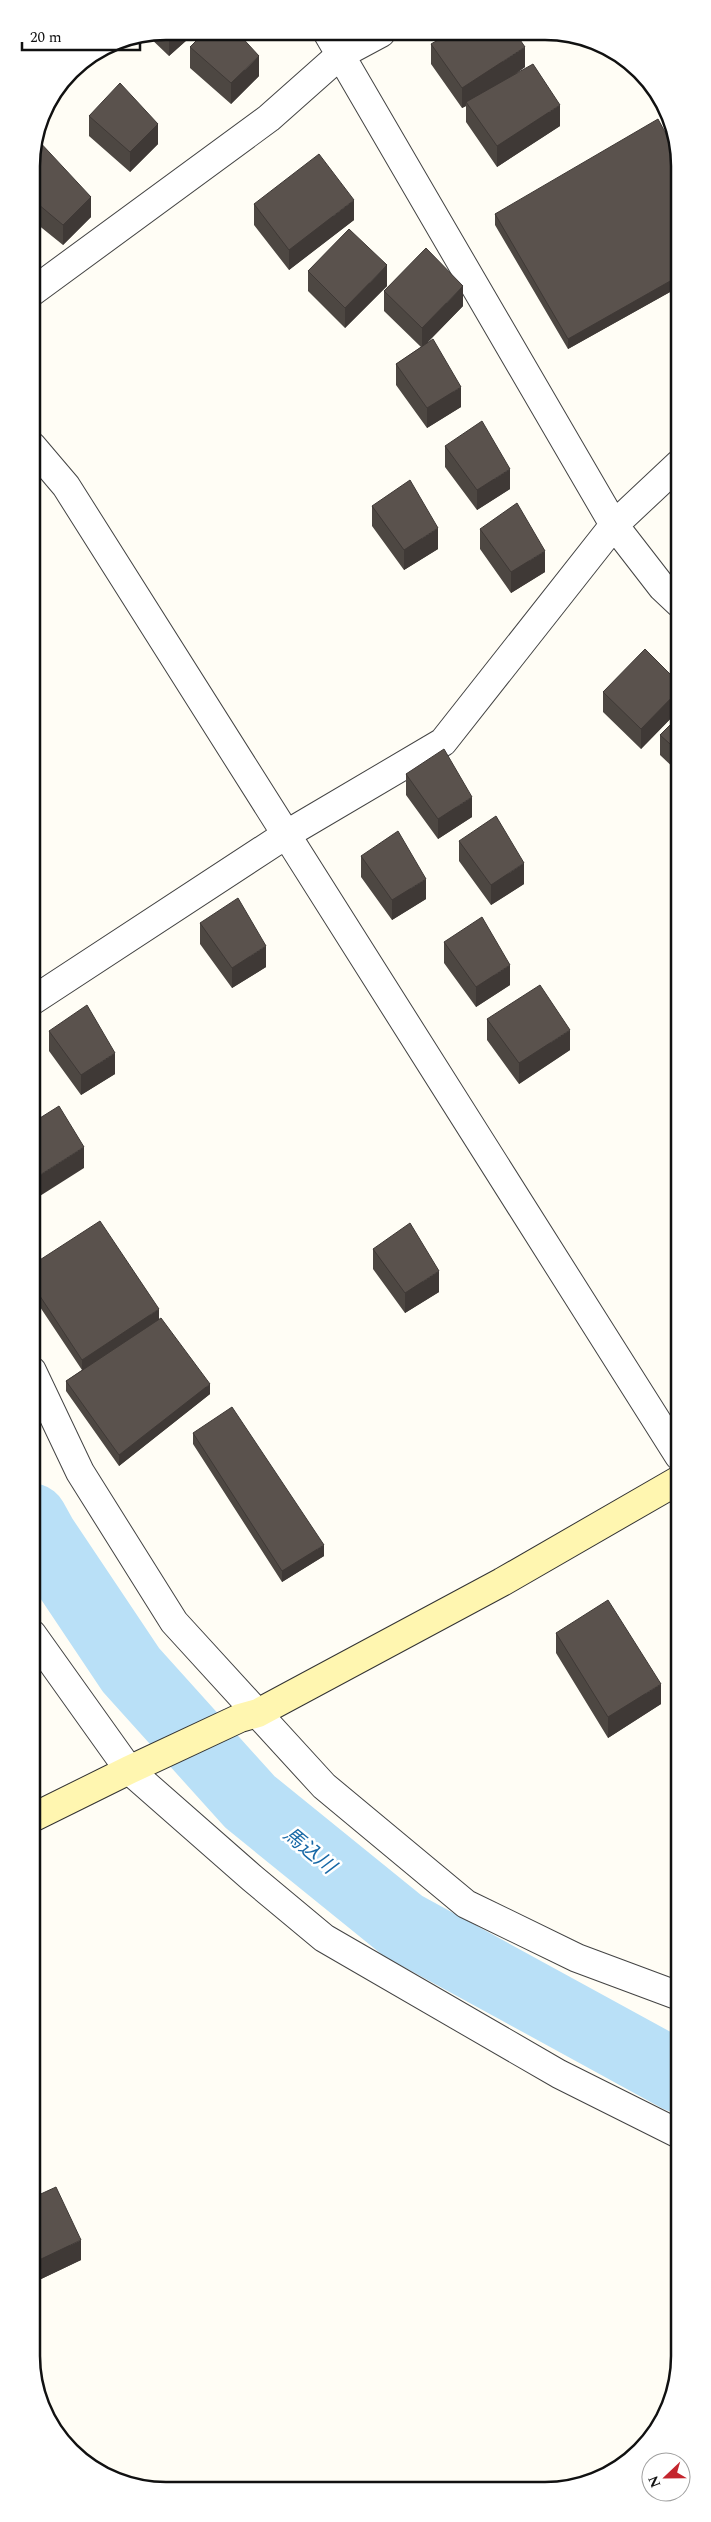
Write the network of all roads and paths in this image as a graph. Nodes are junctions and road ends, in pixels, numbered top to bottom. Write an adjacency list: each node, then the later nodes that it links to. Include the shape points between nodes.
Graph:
1 (350, 40): 2 (street)
2 (333, 44): 3 (street, via 269,118); 6 (street)
3 (40, 286)
4 (40, 455): 8 (street, via 66,486)
5 (671, 472): 6 (street)
6 (614, 525): 7 (street); 8 (street, via 443,742)
7 (671, 595)
8 (287, 834): 9 (street); 11 (street)
9 (40, 996)
10 (40, 1388): 14 (street, via 80,1472 174,1622)
11 (671, 1443)
12 (671, 1485): 14 (street, via 502,1582)
13 (40, 1644): 15 (street)
14 (249, 1715): 15 (street); 17 (street, via 324,1786 466,1904 577,1958)
15 (138, 1765): 16 (street); 18 (street, via 252,1878 324,1938 559,2074)
16 (40, 1814)
17 (671, 1993)
18 (671, 2130)

